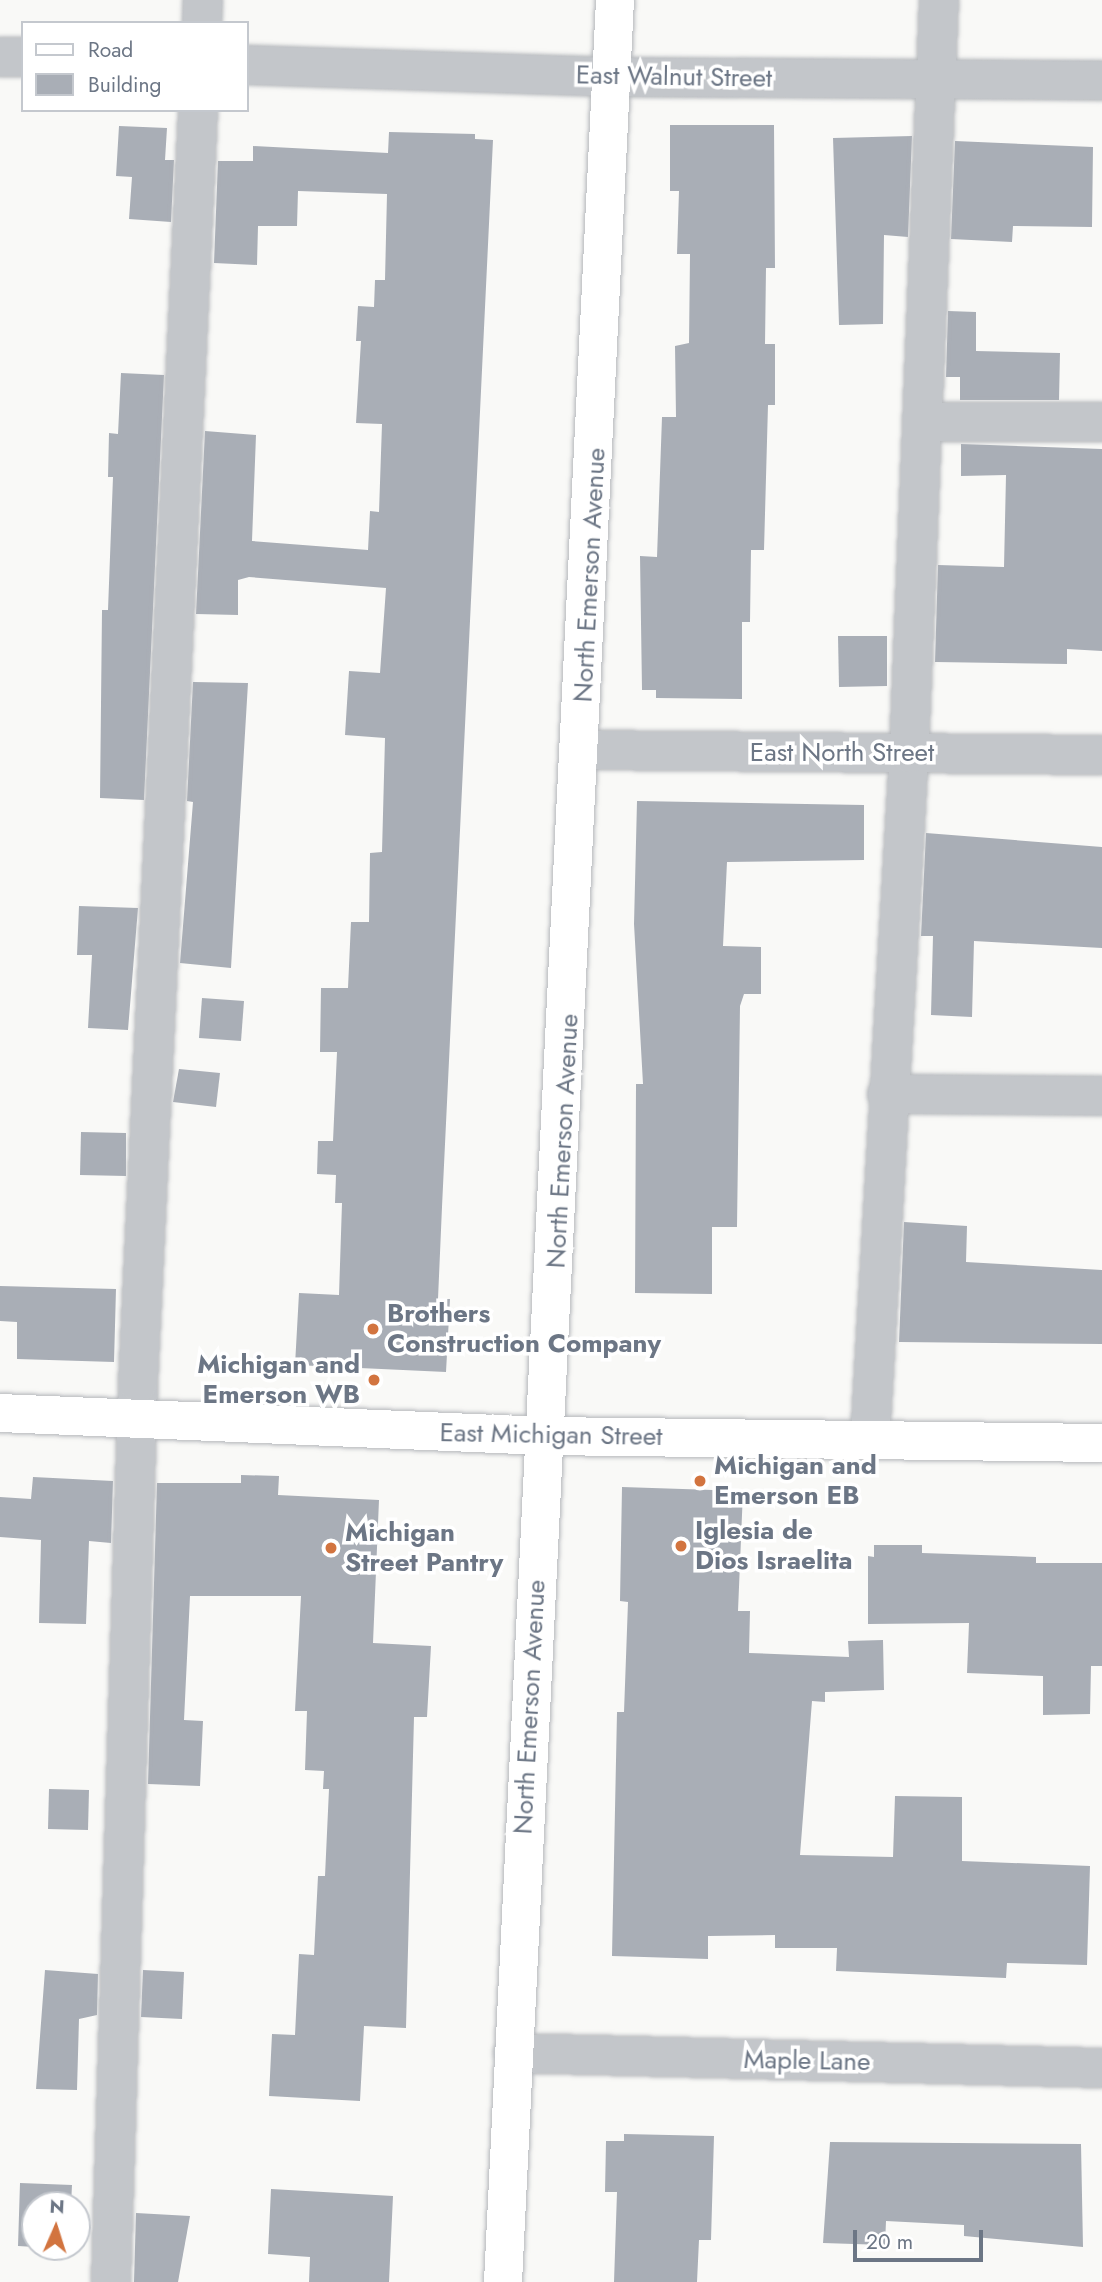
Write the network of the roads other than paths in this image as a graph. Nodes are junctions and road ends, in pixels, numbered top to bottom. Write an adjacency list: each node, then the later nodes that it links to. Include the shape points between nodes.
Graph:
1 (203, 0): 4 (street)
2 (615, 0): 8 (main road, North Emerson Avenue)
3 (939, 0): 9 (street)
4 (202, 21)
5 (0, 57): 6 (street)
6 (21, 57)
7 (248, 65): 8 (street, East Walnut Street)
8 (612, 77): 9 (street, East Walnut Street); 14 (main road, North Emerson Avenue)
9 (936, 79): 10 (street, East Walnut Street); 12 (street)
10 (1102, 80)
11 (198, 112): 20 (street)
12 (922, 422): 13 (street); 15 (street)
13 (1102, 422)
14 (582, 750): 15 (street, East North Street); 21 (main road, North Emerson Avenue)
15 (909, 753): 16 (street, East North Street); 17 (street)
16 (1102, 755)
17 (887, 1094): 18 (street); 22 (street)
18 (1102, 1096)
19 (0, 1413): 20 (main road, East Michigan Street)
20 (137, 1419): 21 (main road, East Michigan Street); 26 (street)
21 (545, 1436): 22 (main road, East Michigan Street); 24 (main road, North Emerson Avenue)
22 (870, 1440): 23 (main road, East Michigan Street)
23 (1102, 1443)
24 (513, 2053): 25 (street, Maple Lane); 27 (main road, North Emerson Avenue)
25 (1102, 2068)
26 (111, 2282)
27 (503, 2282)

